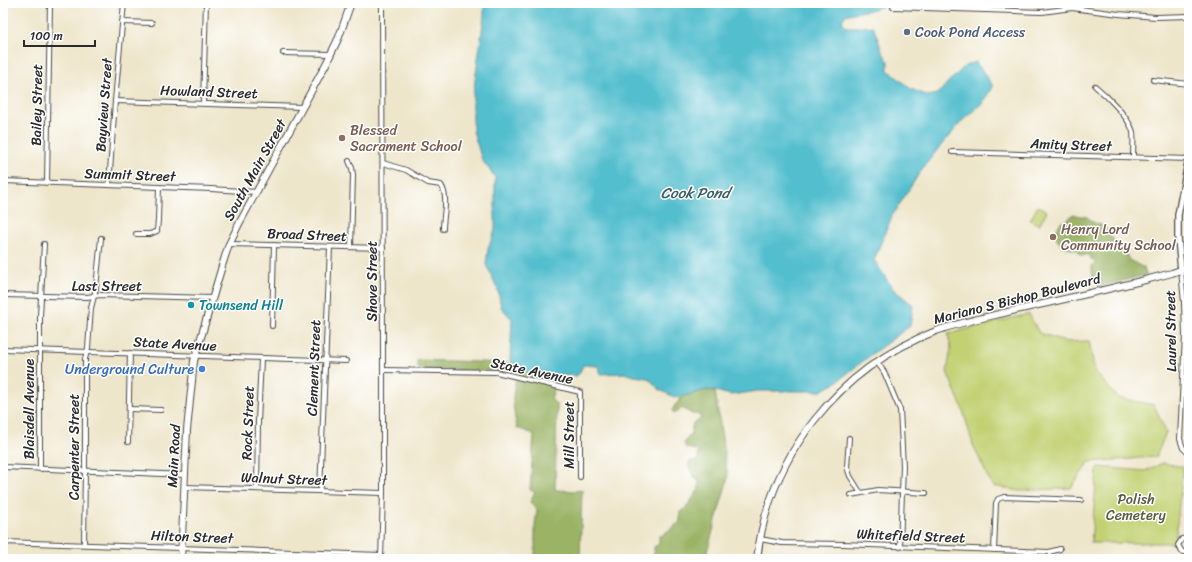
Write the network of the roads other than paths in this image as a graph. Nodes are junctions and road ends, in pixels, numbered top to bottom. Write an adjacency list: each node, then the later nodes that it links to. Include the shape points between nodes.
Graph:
1 (50, 3): 24 (street, Bailey Street)
2 (124, 3): 8 (street, Bayview Street)
3 (206, 3): 16 (street)
4 (351, 3): 11 (main road, South Main Street)
5 (382, 3): 22 (street, Shove Street)
6 (893, 7): 7 (street, via 1042,12 1072,8 1156,17)
7 (1189, 16)
8 (122, 22): 9 (street); 15 (street, Bayview Street)
9 (152, 23)
10 (284, 53): 11 (street)
11 (331, 54): 17 (main road, South Main Street)
12 (1153, 80): 13 (street)
13 (1189, 84)
14 (1095, 86): 19 (street, via 1129,124 1133,134)
15 (115, 101): 16 (street, Howland Street); 25 (street, Bayview Street)
16 (203, 103): 17 (street, Howland Street)
17 (302, 107): 27 (main road, South Main Street)
18 (952, 152): 19 (street, Amity Street)
19 (1132, 157): 20 (street, Amity Street)
20 (1189, 158): 38 (street, Laurel Street, via 1178,214)
21 (349, 161): 35 (street, via 353,175)
22 (382, 163): 28 (street, via 412,173 434,185 441,185 445,201); 36 (street, Shove Street)
23 (3, 181): 24 (street, Summit Street)
24 (47, 183): 25 (street, Summit Street)
25 (109, 185): 26 (street, Summit Street)
26 (159, 187): 27 (street, Summit Street); 29 (street, via 157,231)
27 (256, 192): 32 (main road, South Main Street)
28 (443, 229)
29 (136, 234)
30 (101, 238): 40 (street)
31 (44, 244): 41 (street)
32 (230, 244): 33 (street, Broad Street); 42 (main road, South Main Street)
33 (274, 245): 34 (street, Broad Street); 44 (street)
34 (330, 247): 35 (street, Broad Street); 51 (street, Clement Street)
35 (351, 248): 36 (street, Broad Street)
36 (383, 248): 55 (street, Shove Street)
37 (1189, 267): 38 (main road, Mariano S Bishop Boulevard)
38 (1181, 270): 43 (street, Laurel Street); 54 (main road, Mariano S Bishop Boulevard, via 951,326 915,340)
39 (3, 295): 41 (street, Last Street)
40 (94, 296): 41 (street, Last Street); 42 (street, Last Street); 47 (street)
41 (42, 297): 46 (street)
42 (212, 298): 49 (main road, South Main Street)
43 (1187, 303): 53 (street, Laurel Street)
44 (272, 326)
45 (3, 349): 46 (street, State Avenue)
46 (40, 350): 47 (street, State Avenue); 63 (street, Blaisdell Avenue)
47 (87, 351): 48 (street, State Avenue); 64 (street, Carpenter Street)
48 (130, 352): 49 (street, State Avenue); 57 (street)
49 (195, 355): 50 (street, State Avenue); 65 (main road, Main Road, via 189,396)
50 (261, 359): 51 (street, State Avenue); 68 (street, Rock Street)
51 (325, 361): 52 (street, State Avenue); 69 (street, Clement Street)
52 (346, 361)
53 (1187, 361): 61 (street, Laurel Street, via 1180,439 1183,448)
54 (877, 362): 71 (street, via 900,410); 77 (main road, Mariano S Bishop Boulevard, via 836,395 799,441 775,488)
55 (383, 370): 56 (street, State Avenue, via 496,372); 72 (street, Shove Street)
56 (580, 392): 66 (street, Mill Street)
57 (129, 409): 58 (street); 60 (street)
58 (161, 410)
59 (848, 438): 70 (street, via 847,467)
60 (128, 442)
61 (1189, 454)
62 (3, 467): 63 (street)
63 (40, 469): 64 (street)
64 (85, 471): 65 (street); 79 (street, Carpenter Street)
65 (184, 475): 67 (main road, Main Road)
66 (580, 477)
67 (184, 487): 68 (street, Walnut Street); 81 (main road, Main Road)
68 (258, 489): 69 (street, Walnut Street)
69 (320, 491): 72 (street, Walnut Street)
70 (860, 492): 71 (street); 74 (street)
71 (902, 492): 73 (street); 80 (street)
72 (383, 493): 85 (street, Shove Street)
73 (926, 493)
74 (852, 495)
75 (1081, 500): 83 (street, via 998,498)
76 (1189, 538): 84 (street, via 1182,539 1178,545 1182,552)
77 (760, 539): 80 (street, Whitefield Street, via 782,544); 87 (main road, Mariano S Bishop Boulevard)
78 (3, 542): 79 (street, Hilton Street)
79 (84, 544): 81 (street, Hilton Street)
80 (900, 547): 83 (street, Whitefield Street)
81 (182, 548): 85 (street, Hilton Street); 86 (main road, Main Road)
82 (1060, 549): 83 (street, Whitefield Street, via 1049,552)
83 (994, 550)
84 (1189, 552)
85 (381, 557)
86 (181, 559)
87 (757, 559)

